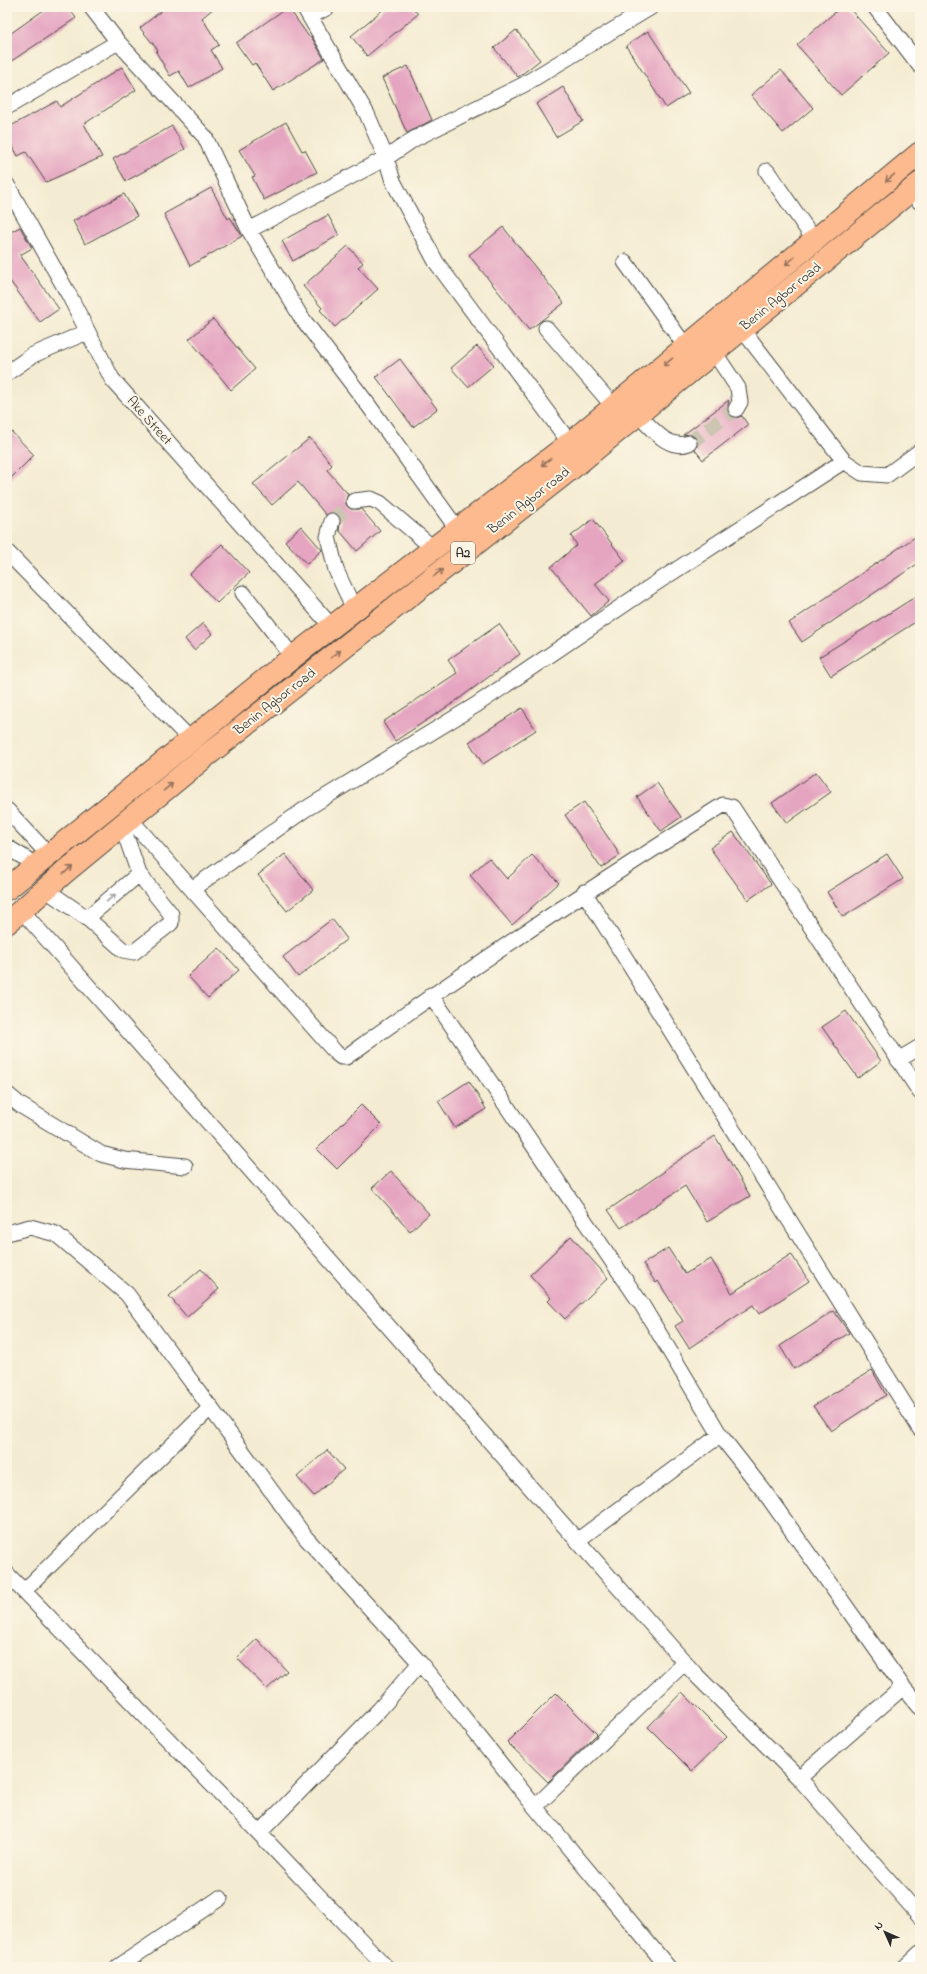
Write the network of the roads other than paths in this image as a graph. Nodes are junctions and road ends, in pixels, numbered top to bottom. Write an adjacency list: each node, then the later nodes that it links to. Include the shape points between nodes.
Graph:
1 (91, 7): 6 (street)
2 (328, 7): 5 (street)
3 (651, 7): 10 (street, via 523,84 414,139)
4 (874, 7): 7 (street)
5 (308, 11): 10 (street, via 367,114)
6 (118, 42): 8 (street); 14 (street, via 205,137)
7 (920, 66)
8 (7, 107)
9 (920, 153): 15 (highway, Benin Agbor road / A2, one-way to 15)
10 (386, 158): 14 (street); 26 (street, via 393,181 436,262)
11 (767, 171): 15 (street)
12 (7, 185): 19 (street, Ake Street, via 69,294)
13 (917, 192): 18 (highway, Benin Agbor road / A2)
14 (249, 230): 32 (street, via 301,317)
15 (815, 241): 20 (highway, Benin Agbor road / A2, one-way to 20)
16 (625, 262): 20 (street)
17 (546, 328): 23 (street)
18 (742, 329): 21 (highway, Benin Agbor road / A2); 29 (street)
19 (87, 332): 22 (street, via 33,355); 37 (street, Ake Street, via 112,379)
20 (686, 347): 23 (highway, Benin Agbor road / A2, one-way to 23)
21 (714, 352): 24 (street, via 738,388 740,402); 25 (highway, Benin Agbor road / A2)
22 (7, 372)
23 (614, 407): 26 (highway, Benin Agbor road / A2)
24 (736, 409)
25 (638, 415): 27 (street, via 668,443 682,446); 41 (highway, Benin Agbor road / A2, one-way to 25)
26 (570, 443): 32 (highway, Benin Agbor road / A2, one-way to 32)
27 (689, 443)
28 (920, 451): 29 (street, via 887,475 862,473)
29 (844, 461): 46 (street, via 656,583 476,705 304,810)
30 (354, 500): 33 (street, via 371,499 380,503)
31 (332, 522): 36 (street, via 328,537 336,570)
32 (458, 530): 33 (highway, Benin Agbor road / A2)
33 (433, 548): 36 (highway, Benin Agbor road / A2)
34 (7, 552): 39 (street)
35 (243, 592): 38 (street)
36 (354, 609): 37 (highway, Benin Agbor road / A2)
37 (332, 627): 38 (highway, Benin Agbor road / A2)
38 (293, 657): 39 (highway, Benin Agbor road / A2)
39 (191, 740): 43 (highway, Benin Agbor road / A2)
40 (7, 810): 43 (street)
41 (126, 822): 44 (street); 46 (street); 47 (highway, Benin Agbor road / A2, one-way to 41)
42 (7, 847): 43 (street)
43 (42, 859): 45 (highway, Benin Agbor road / A2)
44 (139, 874): 50 (street, one-way to 44); 50 (street, via 171,914 171,923 134,952 123,950)
45 (7, 889)
46 (192, 889): 51 (street, via 341,1057 346,1057)
47 (46, 890): 49 (highway, Benin Agbor road / A2); 50 (street)
48 (584, 892): 51 (street); 53 (street, via 723,805 732,807); 59 (street)
49 (14, 917): 61 (street)
50 (86, 918)
51 (431, 995): 60 (street, via 642,1305)
52 (920, 1047): 53 (street)
53 (898, 1060): 54 (street)
54 (920, 1092)
55 (7, 1094): 56 (street, via 20,1105 101,1154 124,1160)
56 (185, 1166)
57 (7, 1233): 58 (street, via 30,1227 56,1234 127,1294)
58 (211, 1407): 63 (street); 65 (street, via 306,1538)
59 (920, 1429)
60 (720, 1435): 61 (street); 66 (street, via 766,1494)
61 (578, 1540): 64 (street)
62 (7, 1574): 63 (street)
63 (24, 1591): 70 (street)
64 (685, 1662): 68 (street); 69 (street)
65 (420, 1663): 69 (street); 70 (street, via 379,1710)
66 (903, 1687): 67 (street); 68 (street)
67 (920, 1707)
68 (799, 1778): 72 (street)
69 (535, 1807): 76 (street)
70 (259, 1833): 75 (street)
71 (220, 1898): 74 (street)
72 (920, 1916)
73 (920, 1953): 77 (street)
74 (118, 1967)
75 (386, 1967)
76 (668, 1967)
77 (905, 1967)

